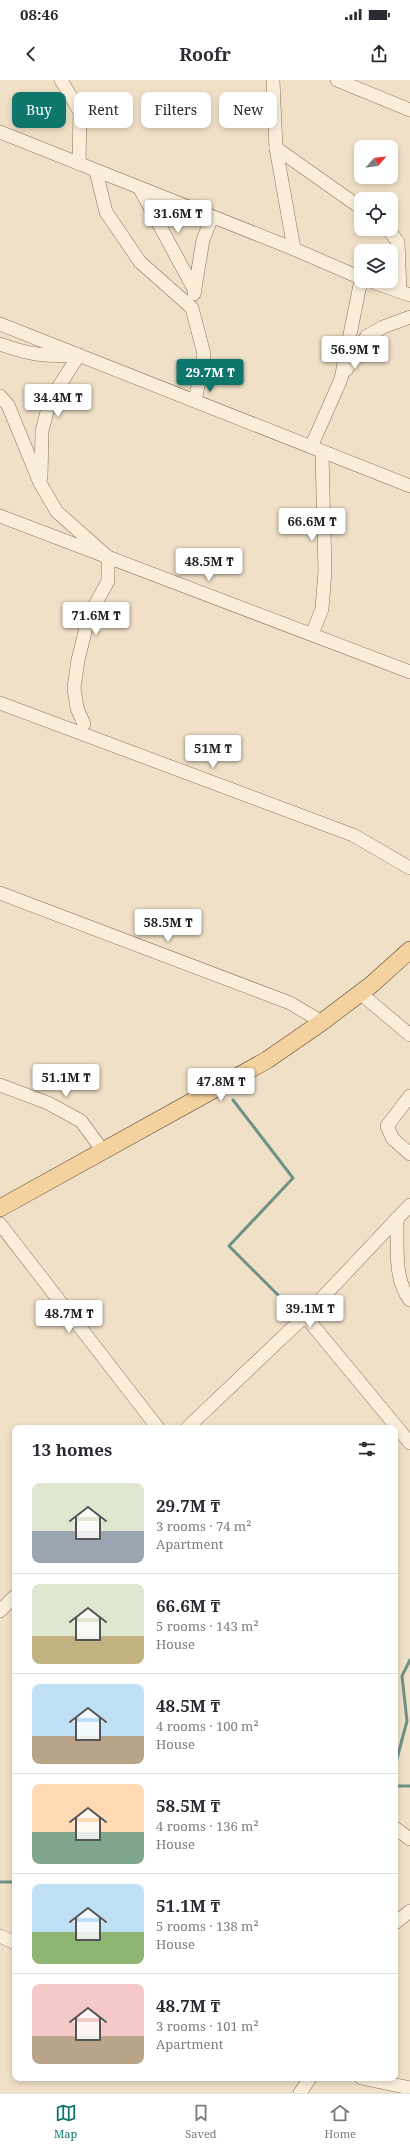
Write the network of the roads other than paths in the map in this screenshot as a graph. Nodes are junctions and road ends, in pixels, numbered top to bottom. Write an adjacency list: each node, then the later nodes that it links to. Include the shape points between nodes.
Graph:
1 (61, 80): 7 (street, via 80,112)
2 (273, 80): 6 (street)
3 (337, 80): 4 (street)
4 (410, 110)
5 (0, 132): 7 (street)
6 (276, 148): 10 (street); 13 (street)
7 (79, 164): 8 (street)
8 (96, 171): 9 (street); 19 (street, via 106,212 140,262)
9 (140, 189): 11 (street); 17 (street)
10 (354, 203)
11 (212, 216): 13 (street); 17 (street, via 203,240)
12 (393, 236): 18 (street, via 398,242)
13 (294, 249): 14 (street)
14 (354, 276)
15 (359, 288): 24 (street)
16 (390, 288): 18 (street)
17 (195, 291): 19 (street)
18 (405, 293)
19 (192, 308): 26 (street, via 204,354)
20 (410, 318): 24 (street, via 383,327 367,336)
21 (0, 324): 23 (street)
22 (0, 344): 23 (street, via 47,357)
23 (79, 355): 26 (street); 28 (street, via 50,400 42,430)
24 (340, 378): 27 (street)
25 (0, 396): 28 (street, via 8,406)
26 (195, 401): 27 (street)
27 (317, 450): 29 (street); 34 (street, via 325,571 322,609)
28 (40, 482): 30 (street)
29 (410, 486)
30 (57, 512): 32 (street); 33 (street)
31 (0, 516): 32 (street)
32 (60, 539): 33 (street)
33 (108, 557): 34 (street); 37 (street, via 108,581 89,616 78,660 74,688 77,708)
34 (312, 634): 35 (street)
35 (410, 672)
36 (0, 703): 38 (street, via 353,835)
37 (84, 724)
38 (410, 868)
39 (0, 893): 42 (street, via 290,1003)
40 (410, 950): 41 (main road)
41 (360, 993): 42 (main road); 43 (street)
42 (322, 1022): 46 (main road, via 267,1060)
43 (410, 1036)
44 (2, 1084): 46 (street, via 81,1120)
45 (410, 1096): 47 (street, via 387,1126 393,1139)
46 (103, 1151): 49 (main road)
47 (410, 1154)
48 (410, 1205): 50 (street)
49 (0, 1208)
50 (397, 1218): 52 (street, via 398,1270); 53 (street)
51 (0, 1224): 54 (street)
52 (410, 1300)
53 (305, 1316): 55 (street); 56 (street)
54 (156, 1425)
55 (190, 1425)
56 (395, 1425)
57 (398, 1428): 58 (street)
58 (410, 1443)
59 (12, 1599): 60 (street)
60 (0, 1611)
61 (398, 1830): 62 (street)
62 (410, 1839)
63 (410, 1911): 64 (street)
64 (398, 1921)
65 (0, 1936): 66 (street)
66 (12, 1942)
67 (308, 2081): 70 (street)
68 (376, 2081): 69 (street)
69 (410, 2088)
70 (300, 2093)

